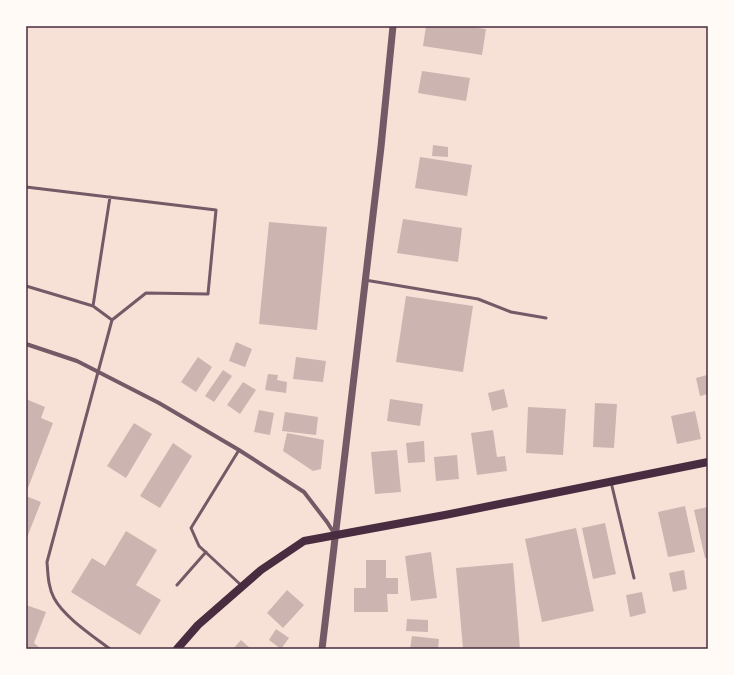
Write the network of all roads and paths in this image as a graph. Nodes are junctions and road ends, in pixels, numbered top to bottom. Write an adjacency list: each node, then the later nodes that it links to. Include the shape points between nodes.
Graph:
1 (393, 26): 4 (street)
2 (26, 187): 3 (lane)
3 (110, 197): 6 (lane); 8 (lane, via 216,210 208,294 146,293)
4 (366, 280): 7 (lane, via 478,299 511,312); 14 (street)
5 (26, 286): 6 (lane)
6 (93, 306): 8 (lane)
7 (546, 318)
8 (112, 320): 10 (lane)
9 (26, 344): 10 (street, via 78,361)
10 (99, 373): 11 (street, via 159,403); 19 (lane, via 47,562 48,581 54,599 69,616)
11 (239, 450): 14 (street, via 304,492 328,522); 15 (lane, via 191,528 199,546)
12 (708, 462): 13 (main road)
13 (611, 482): 14 (main road); 16 (lane)
14 (335, 536): 18 (main road, via 304,541); 21 (street)
15 (206, 552): 17 (lane); 18 (lane)
16 (634, 578)
17 (177, 585)
18 (242, 586): 20 (main road, via 198,625)
19 (110, 649)
20 (177, 649)
21 (322, 649)

